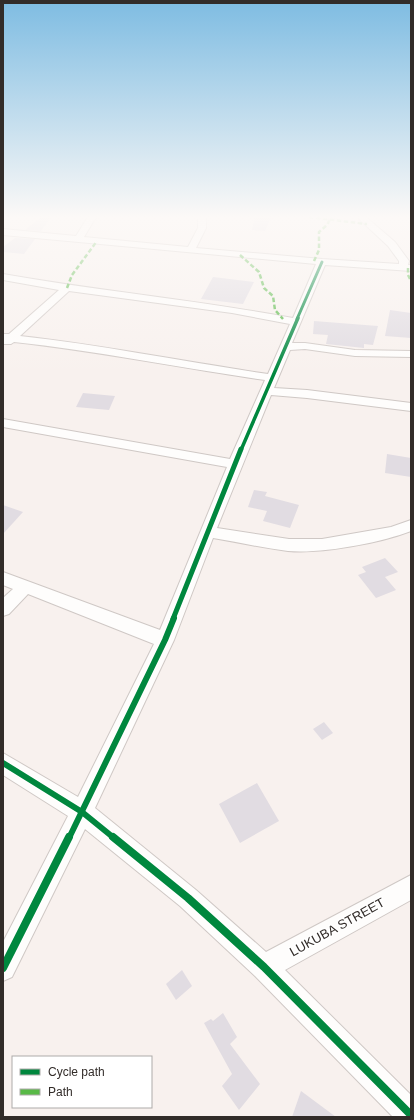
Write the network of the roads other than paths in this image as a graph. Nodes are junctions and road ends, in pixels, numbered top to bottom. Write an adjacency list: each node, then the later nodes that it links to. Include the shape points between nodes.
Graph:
1 (319, 269): 4 (street)
2 (3, 277): 3 (street)
3 (66, 288): 4 (street, via 217,308); 5 (street)
4 (296, 322): 6 (street)
5 (6, 341): 8 (street, via 63,344 172,363)
6 (286, 347): 7 (street, via 305,346 355,353); 8 (street)
7 (411, 354)
8 (269, 385): 9 (street, via 307,394); 11 (street)
9 (411, 407)
10 (3, 423): 11 (street)
11 (235, 464): 13 (street)
12 (411, 525): 13 (street, via 393,532 322,545 289,545)
13 (208, 532): 17 (street)
14 (3, 578): 15 (street)
15 (26, 586): 16 (street); 17 (street)
16 (3, 609)
17 (165, 640): 19 (street)
18 (3, 763): 19 (street)
19 (82, 812): 21 (street, via 188,898); 22 (street)
20 (411, 887): 21 (street, LUKUBA STREET)
21 (264, 967): 23 (street)
22 (3, 968)
23 (411, 1115)

